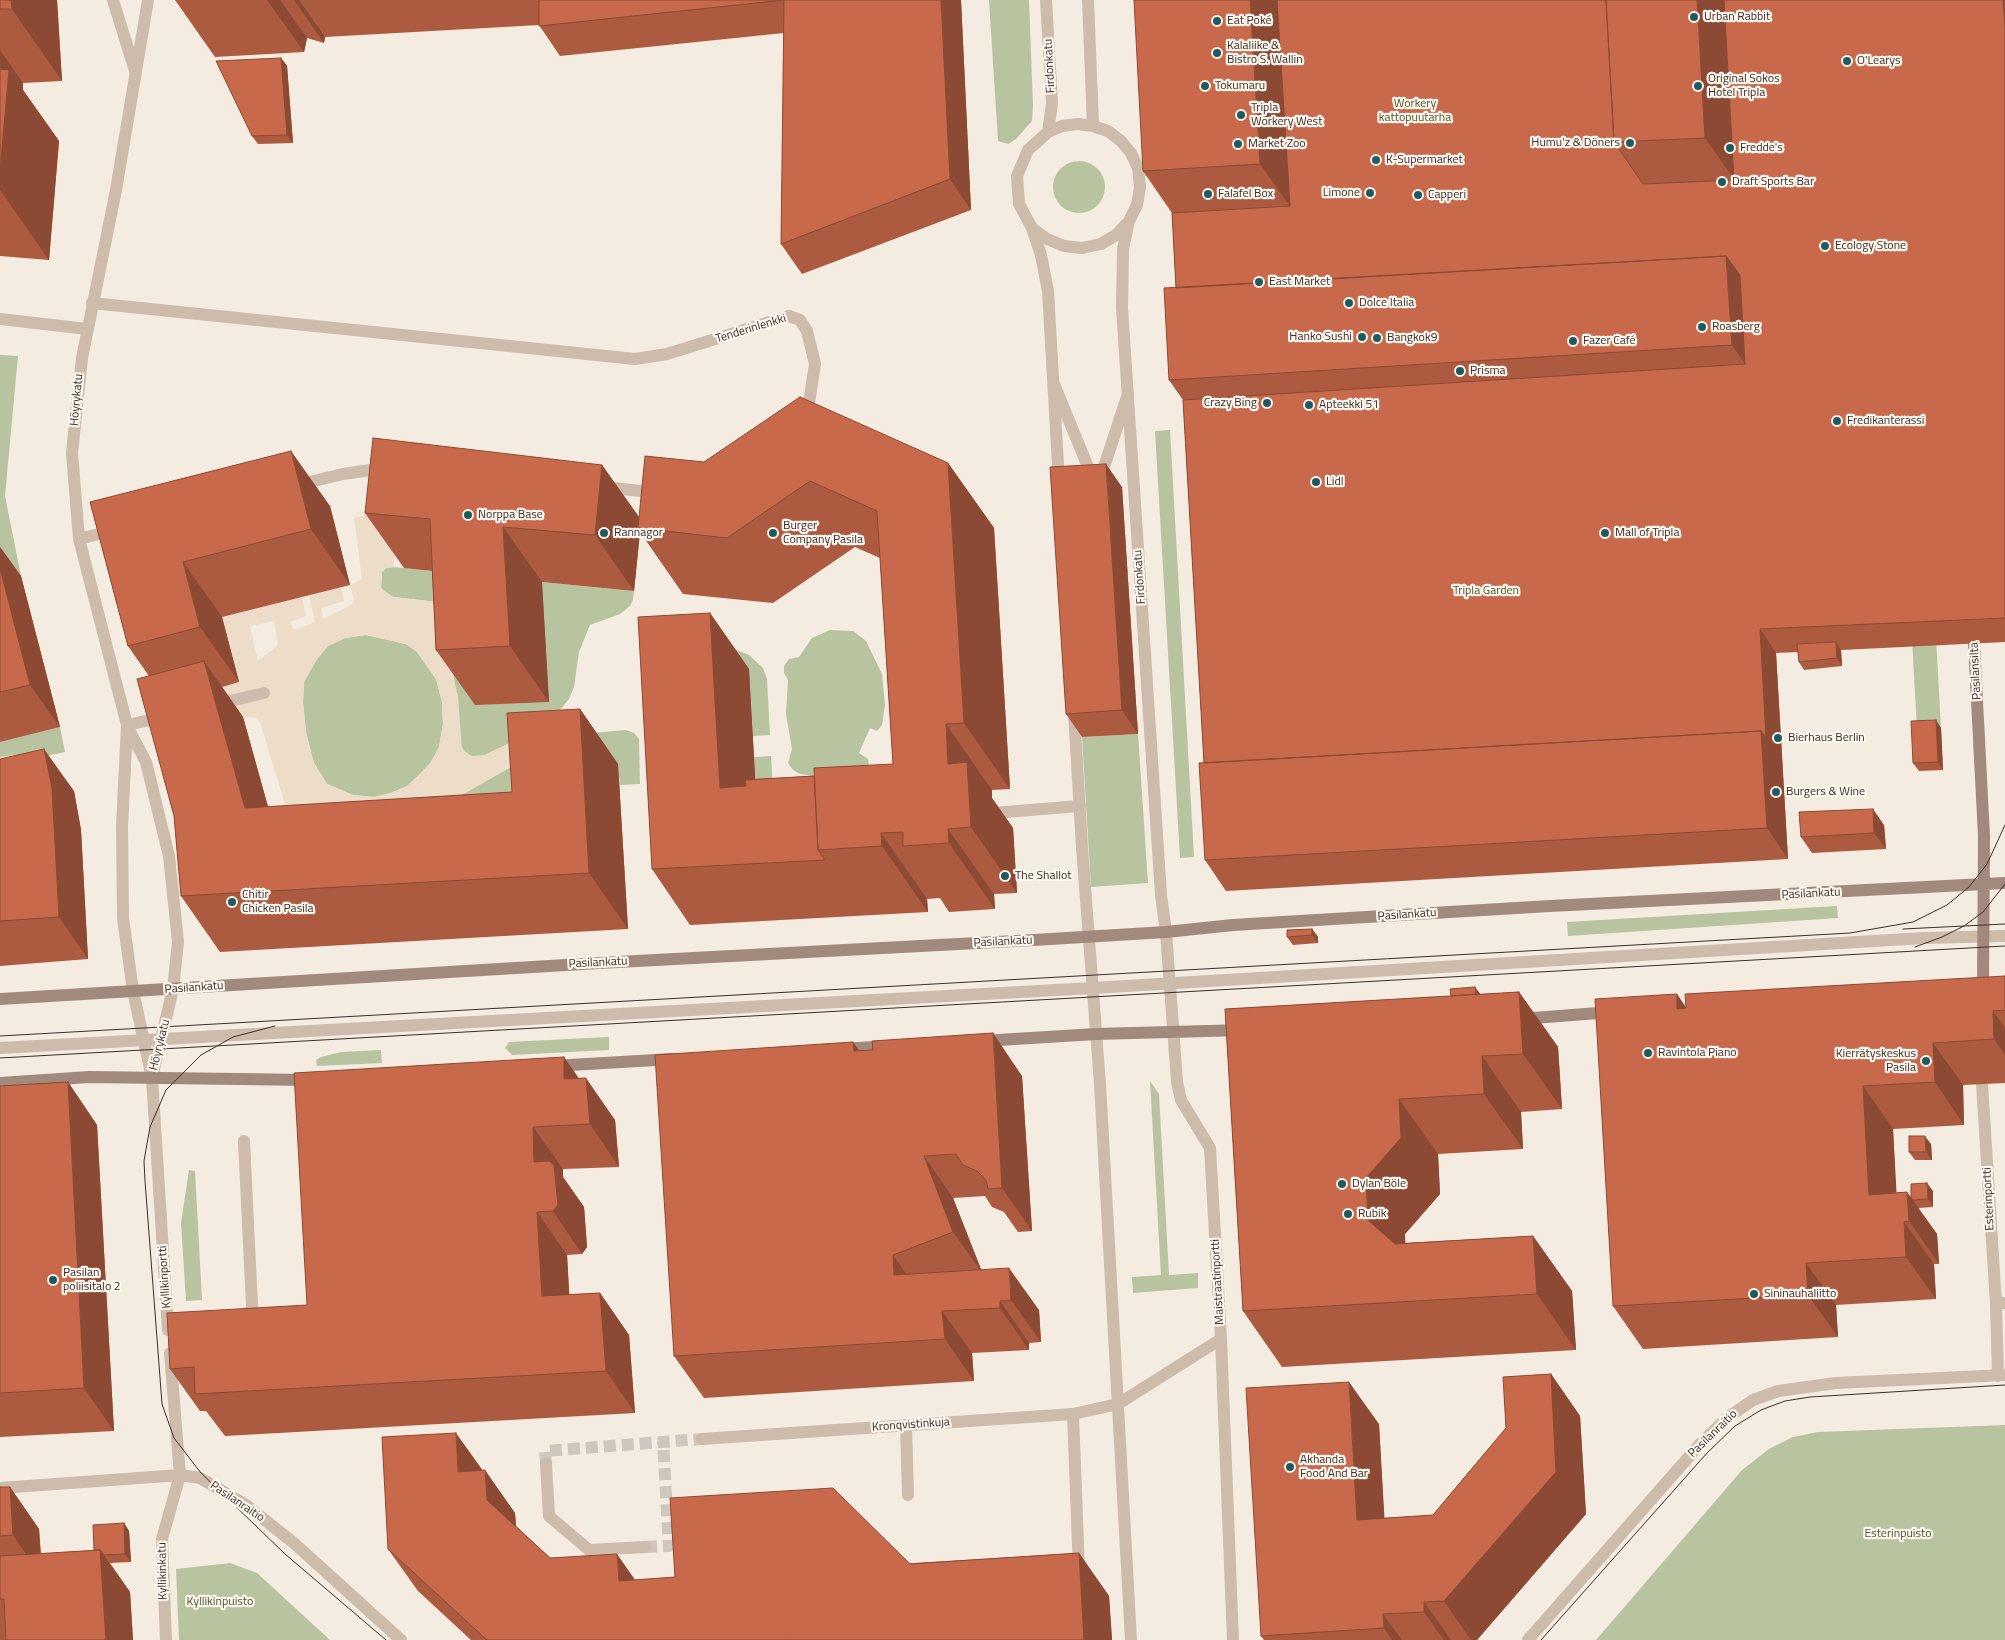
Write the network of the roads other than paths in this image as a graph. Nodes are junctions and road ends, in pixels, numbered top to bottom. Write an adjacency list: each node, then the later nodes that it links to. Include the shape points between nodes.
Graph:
1 (113, 0): 5 (street, Höyrykatu)
2 (148, 0): 5 (street, Höyrykatu)
3 (1046, 0): 7 (street, Firdonkatu, via 1052,103)
4 (1088, 0): 6 (street)
5 (136, 74): 10 (street, Höyrykatu)
6 (1093, 126): 7 (street, Firdonkatu, via 1070,125); 8 (street, Firdonkatu, via 1108,131 1121,141 1138,168 1140,187 1137,205)
7 (1048, 132): 9 (street, Firdonkatu, via 1028,150 1017,176 1019,204)
8 (1129, 221): 9 (street, Firdonkatu, via 1116,235 1100,244 1082,248 1064,246); 14 (street, Firdonkatu, via 1122,249 1121,286)
9 (1032, 228): 13 (street, Firdonkatu, via 1042,255 1048,291)
10 (92, 303): 12 (street, Höyrykatu); 15 (street, Tenderinlenkki, via 635,359 667,354 789,316 800,320 807,331 815,364)
11 (0, 319): 12 (street)
12 (87, 329): 22 (street, Höyrykatu, via 72,453)
13 (1052, 379): 14 (street, via 1097,489); 20 (street, Firdonkatu)
14 (1128, 391): 33 (street, Firdonkatu)
15 (806, 429)
16 (396, 466): 18 (street)
17 (592, 486): 19 (street)
18 (282, 489)
19 (671, 494)
20 (1060, 498)
21 (124, 528): 22 (street)
22 (79, 539): 28 (street, Höyrykatu)
23 (1972, 612): 32 (street, Pasilansilta, bridge, via 1984,836)
24 (264, 693): 26 (street)
25 (1073, 697): 29 (street)
26 (208, 706)
27 (180, 713): 28 (street)
28 (127, 726): 41 (street, Höyrykatu, via 146,762 169,856 178,942); 42 (street, Höyrykatu, via 122,827 123,918)
29 (1080, 806): 30 (street); 35 (street)
30 (993, 813)
31 (2005, 883): 32 (street, Pasilankatu)
32 (1983, 885): 33 (street, Pasilankatu, via 1550,906); 36 (street, Pasilansilta)
33 (1166, 932): 35 (street, Pasilankatu); 37 (street, Maistraatinportti)
34 (2005, 936): 36 (street)
35 (1088, 937): 40 (street); 41 (street, Pasilankatu)
36 (1982, 937): 37 (street); 39 (street, Pasilansilta)
37 (1170, 982): 40 (street); 48 (street, Maistraatinportti)
38 (1998, 983): 39 (street)
39 (1978, 984): 44 (street)
40 (1092, 988): 49 (street); 50 (street)
41 (173, 989): 42 (street, Pasilankatu); 50 (street, Höyrykatu)
42 (133, 991): 43 (street, Pasilankatu); 51 (street, Höyrykatu)
43 (0, 999)
44 (1980, 999)
45 (1624, 1012): 46 (street)
46 (1507, 1020)
47 (1260, 1029): 48 (street)
48 (1174, 1033): 49 (street); 65 (street, Maistraatinportti, via 1180,1100 1210,1148)
49 (1096, 1034): 52 (street); 67 (street)
50 (161, 1038): 51 (street); 58 (street, Höyrykatu)
51 (144, 1039): 54 (street); 58 (street, Höyrykatu)
52 (970, 1042)
53 (901, 1046): 55 (street)
54 (0, 1048)
55 (832, 1050)
56 (683, 1058): 57 (street)
57 (535, 1067)
58 (152, 1078): 59 (street); 60 (street, via 89,1077); 72 (street, Kyllikinportti)
59 (328, 1079)
60 (0, 1083)
61 (1982, 1084): 63 (street, Esterinportti)
62 (244, 1141): 64 (street, via 252,1306 247,1330)
63 (2000, 1303): 66 (street, Esterinportti)
64 (239, 1335)
65 (1221, 1339): 67 (street, Kronqvistinkuja); 80 (street, Maistraatinportti)
66 (2002, 1376): 81 (street, Pasilanraitio, via 1836,1383 1778,1391 1753,1400 1701,1443)
67 (1118, 1404): 68 (street, Kronqvistinkuja); 79 (street)
68 (1073, 1414): 69 (street, Kronqvistinkuja); 76 (street)
69 (906, 1425): 70 (street, Kronqvistinkuja); 74 (street)
70 (702, 1438)
71 (546, 1464): 75 (street, via 549,1516 589,1550)
72 (180, 1475): 73 (street, Pasilanraitio); 77 (street, Kyllikinkatu, via 162,1538); 78 (street, Pasilanraitio, via 200,1478 246,1505 295,1544)
73 (0, 1488)
74 (908, 1495)
75 (645, 1547)
76 (1080, 1588)
77 (166, 1640)
78 (401, 1640)
79 (1131, 1640)
80 (1233, 1640)
81 (1528, 1640)

